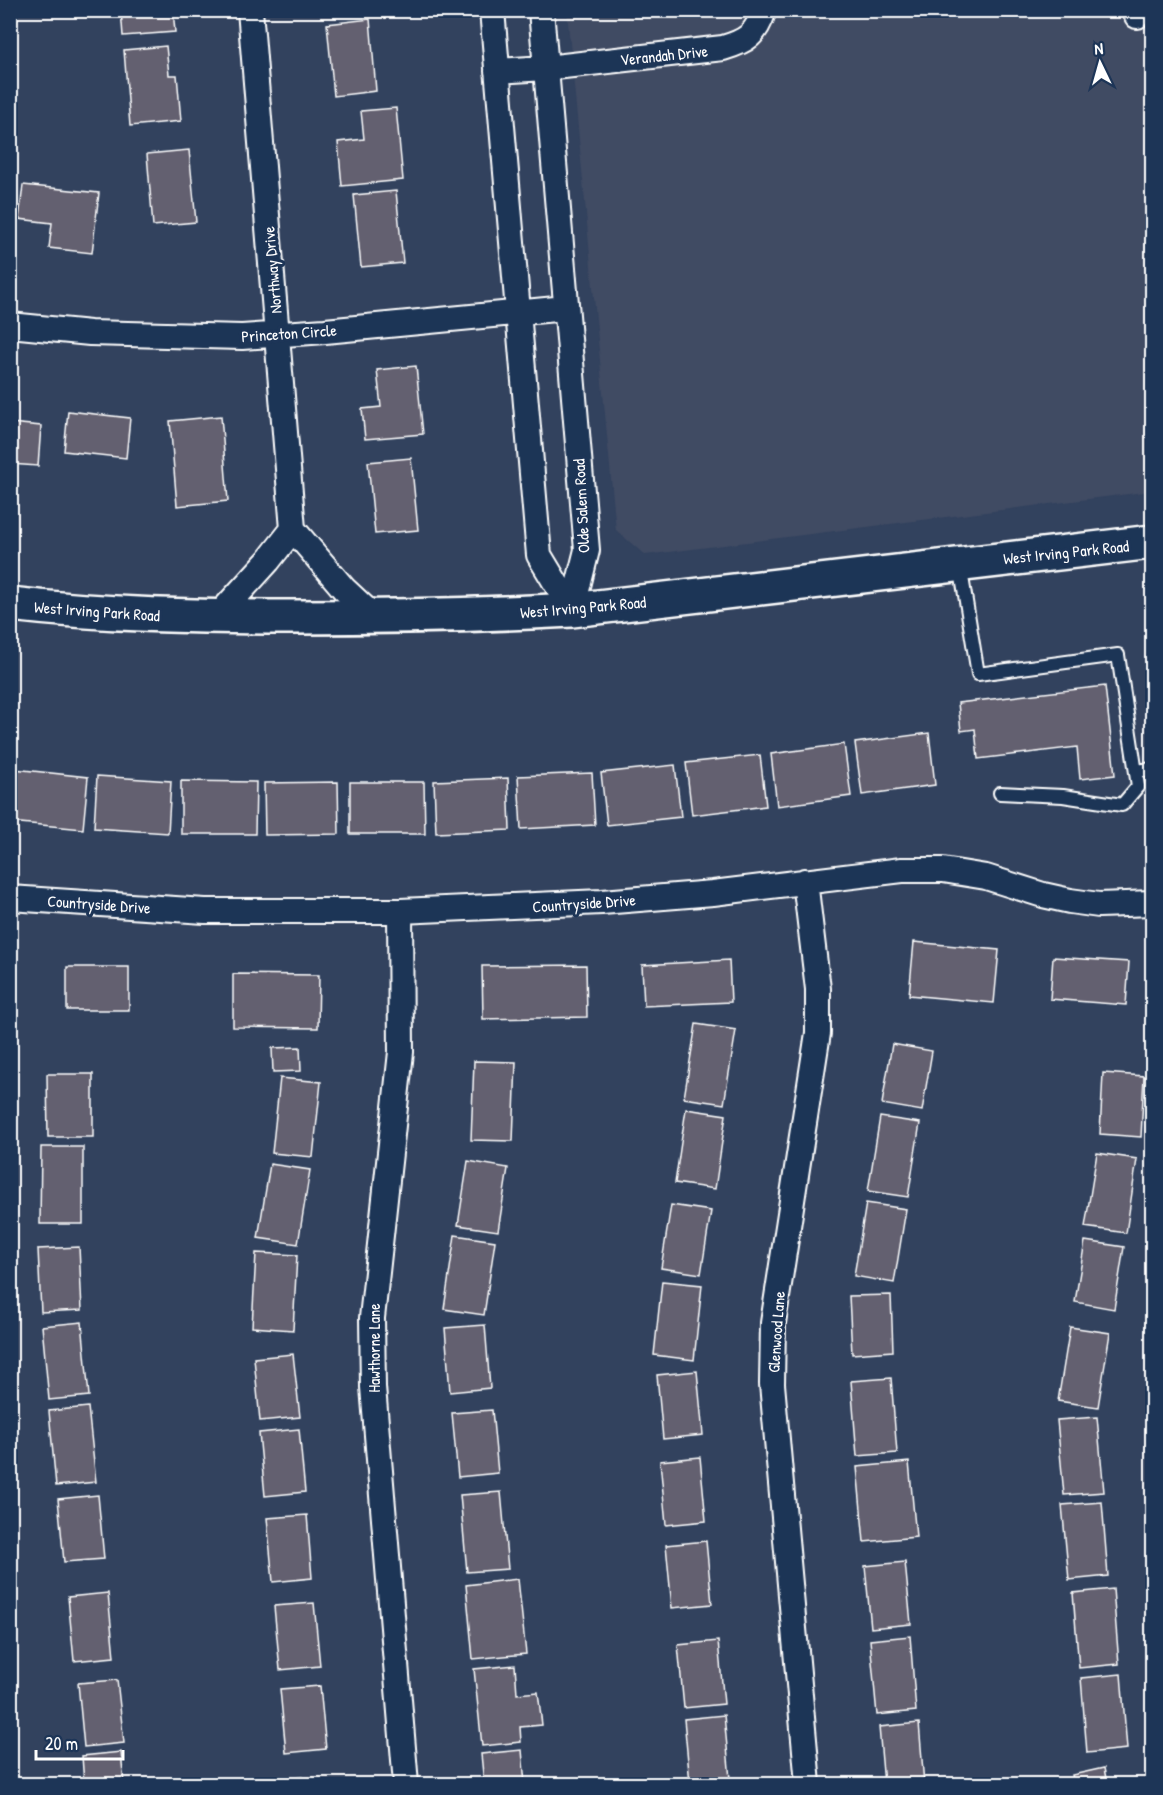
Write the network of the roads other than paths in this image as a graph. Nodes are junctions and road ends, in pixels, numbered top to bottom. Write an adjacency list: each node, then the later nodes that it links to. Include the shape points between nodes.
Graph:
1 (250, 10): 10 (street, Northway Drive)
2 (492, 10): 6 (street)
3 (541, 10): 5 (street, Olde Salem Road)
4 (764, 10): 5 (street, Verandah Drive, via 746,40 723,48)
5 (546, 68): 6 (street); 7 (street, Olde Salem Road)
6 (497, 71): 8 (street)
7 (566, 308): 8 (street, Princeton Circle); 15 (street, Olde Salem Road, via 587,550)
8 (518, 314): 10 (street, Princeton Circle); 15 (street, via 539,555)
9 (10, 325): 10 (street, Princeton Circle, via 90,333)
10 (278, 336): 11 (street, Northway Drive)
11 (293, 529): 16 (street); 17 (street, via 344,589)
12 (1152, 542): 13 (main road, West Irving Park Road)
13 (960, 564): 15 (main road, West Irving Park Road); 19 (lane, via 978,674 1118,655)
14 (10, 604): 16 (main road, West Irving Park Road, via 73,611)
15 (572, 610): 17 (main road, West Irving Park Road)
16 (217, 617): 17 (main road, West Irving Park Road)
17 (374, 617)
18 (1152, 769): 19 (lane)
19 (1136, 771): 20 (lane, via 1138,786 1122,805 1063,796)
20 (1000, 793)
21 (805, 881): 23 (street, Countryside Drive, via 902,870 943,870 986,877 1070,901 1099,905); 24 (street, Countryside Drive, via 602,902); 26 (street, Glenwood Lane, via 819,989 818,1033 773,1323 772,1384)
22 (10, 898): 24 (street, Countryside Drive, via 205,911)
23 (1152, 903)
24 (400, 911): 25 (street, Hawthorne Lane, via 401,1052 372,1318 373,1387)
25 (406, 1785)
26 (808, 1785)

